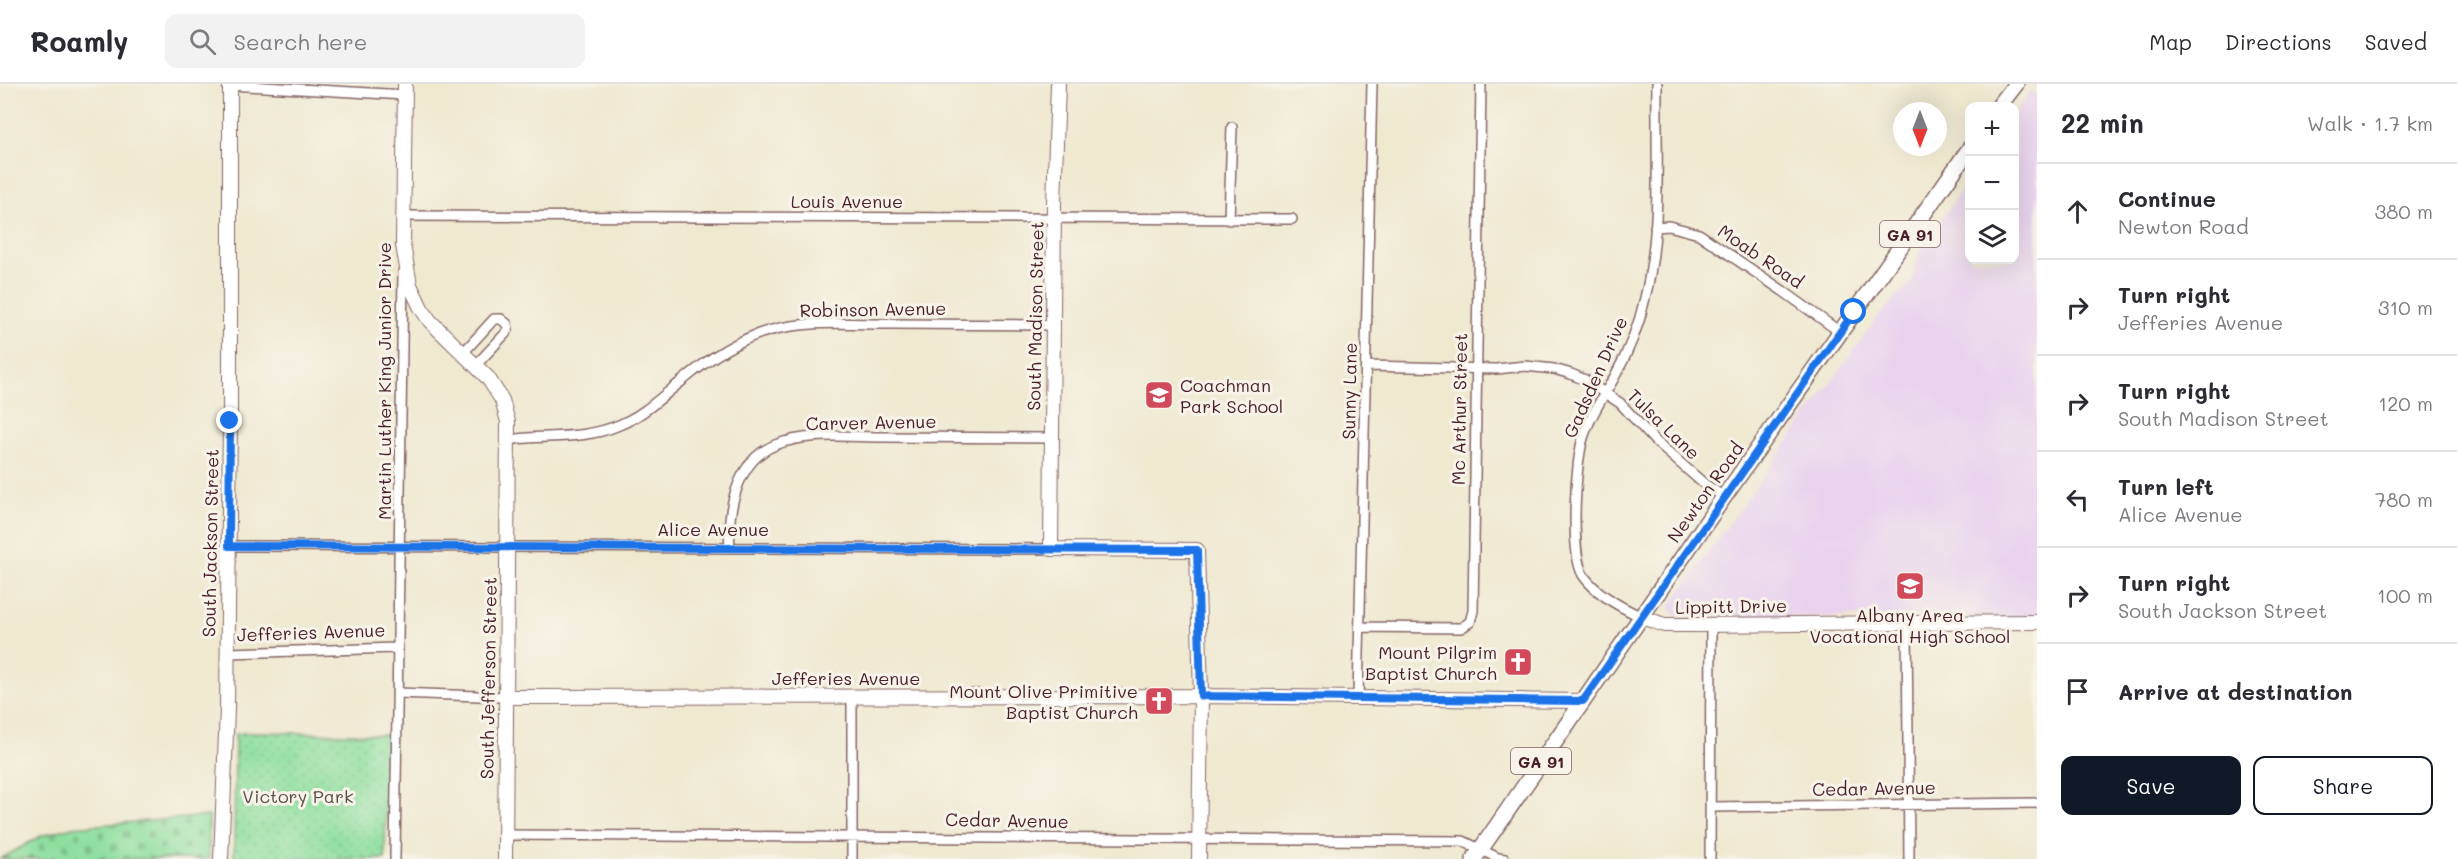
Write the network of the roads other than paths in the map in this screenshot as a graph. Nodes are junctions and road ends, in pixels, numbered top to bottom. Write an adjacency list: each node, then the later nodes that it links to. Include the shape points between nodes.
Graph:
1 (230, 84): 7 (street); 27 (street, South Jackson Street)
2 (1058, 84): 12 (street, South Madison Street)
3 (1372, 84): 21 (street, Sunny Lane)
4 (1481, 84): 22 (street, Mc Arthur Street)
5 (1657, 84): 15 (street, Gadsden Drive)
6 (2016, 84): 8 (main road)
7 (405, 89): 11 (street, Martin Luther King Junior Drive)
8 (2002, 102)
9 (1232, 126): 14 (street)
10 (1965, 155): 18 (main road, Newton Road / GA 91)
11 (403, 216): 12 (street, Louis Avenue); 16 (street, Martin Luther King Junior Drive)
12 (1054, 218): 14 (street, Louis Avenue); 17 (street, South Madison Street)
13 (1292, 219): 14 (street, Louis Avenue)
14 (1229, 220)
15 (1655, 227): 18 (street, Moab Road, via 1669,226 1699,234); 23 (street, Gadsden Drive, via 1650,276 1639,322)
16 (403, 245): 19 (street, South Jefferson Street, via 410,285 421,308); 28 (street, Martin Luther King Junior Drive)
17 (1053, 325): 24 (street, South Madison Street); 25 (street, Robinson Avenue, via 786,327 751,337 711,359 652,406 620,425 570,437)
18 (1840, 332): 26 (main road, Newton Road / GA 91)
19 (463, 353): 20 (street, South Jefferson Street); 20 (street, via 494,319 507,324 505,334)
20 (476, 365): 25 (street, South Jefferson Street, via 502,400 508,422)
21 (1365, 366): 22 (street, Tulsa Lane); 36 (street, Sunny Lane)
22 (1476, 368): 23 (street, Tulsa Lane, via 1554,369 1585,380); 36 (street, Mc Arthur Street, via 1470,622 1461,628)
23 (1605, 393): 26 (street, Tulsa Lane, via 1620,403 1670,455); 32 (street, Gadsden Drive, via 1590,418 1580,450 1578,560 1584,576 1598,590)
24 (1052, 438): 30 (street, Carver Avenue, via 814,437 774,445 756,459 736,490); 31 (street, South Madison Street)
25 (507, 440): 29 (street, South Jefferson Street)
26 (1724, 497): 32 (main road, Newton Road / GA 91)
27 (229, 546): 28 (street, Alice Avenue); 38 (street, South Jackson Street)
28 (400, 547): 29 (street, Alice Avenue); 37 (street, Martin Luther King Junior Drive)
29 (508, 547): 30 (street, Alice Avenue); 42 (street, South Jefferson Street)
30 (730, 547): 31 (street, Alice Avenue)
31 (1051, 549): 41 (street, Alice Avenue, via 1197,550)
32 (1642, 617): 35 (street, Lippitt Drive, via 1664,625); 44 (main road, Newton Road / GA 91)
33 (2037, 622): 34 (street, Lippitt Drive)
34 (1907, 624): 35 (street, Lippitt Drive); 46 (street)
35 (1711, 626): 47 (street)
36 (1359, 627): 43 (street, Sunny Lane)
37 (397, 648): 38 (street, Jefferies Avenue); 39 (street, Martin Luther King Junior Drive)
38 (227, 653): 52 (street, South Jackson Street)
39 (397, 693): 42 (street, Jefferies Avenue); 53 (street, Martin Luther King Junior Drive)
40 (852, 696): 41 (street, Jefferies Avenue); 42 (street, Jefferies Avenue); 49 (street)
41 (1201, 696): 43 (street, Jefferies Avenue); 50 (street)
42 (506, 697): 48 (street, South Jefferson Street)
43 (1358, 698): 44 (street, Jefferies Avenue)
44 (1583, 701): 51 (main road, Newton Road / GA 91)
45 (2037, 803): 46 (street, Cedar Avenue)
46 (1908, 804): 47 (street, Cedar Avenue); 59 (street)
47 (1712, 807): 58 (street)
48 (505, 835): 49 (street, Cedar Avenue); 54 (street, South Jefferson Street)
49 (852, 836): 50 (street, Cedar Avenue); 55 (street)
50 (1200, 839): 51 (street, Cedar Avenue, via 1463,841); 56 (street)
51 (1478, 854): 57 (street, Cedar Avenue)
52 (221, 859)
53 (395, 859)
54 (505, 859)
55 (852, 859)
56 (1199, 859)
57 (1504, 859)
58 (1710, 859)
59 (1909, 859)

